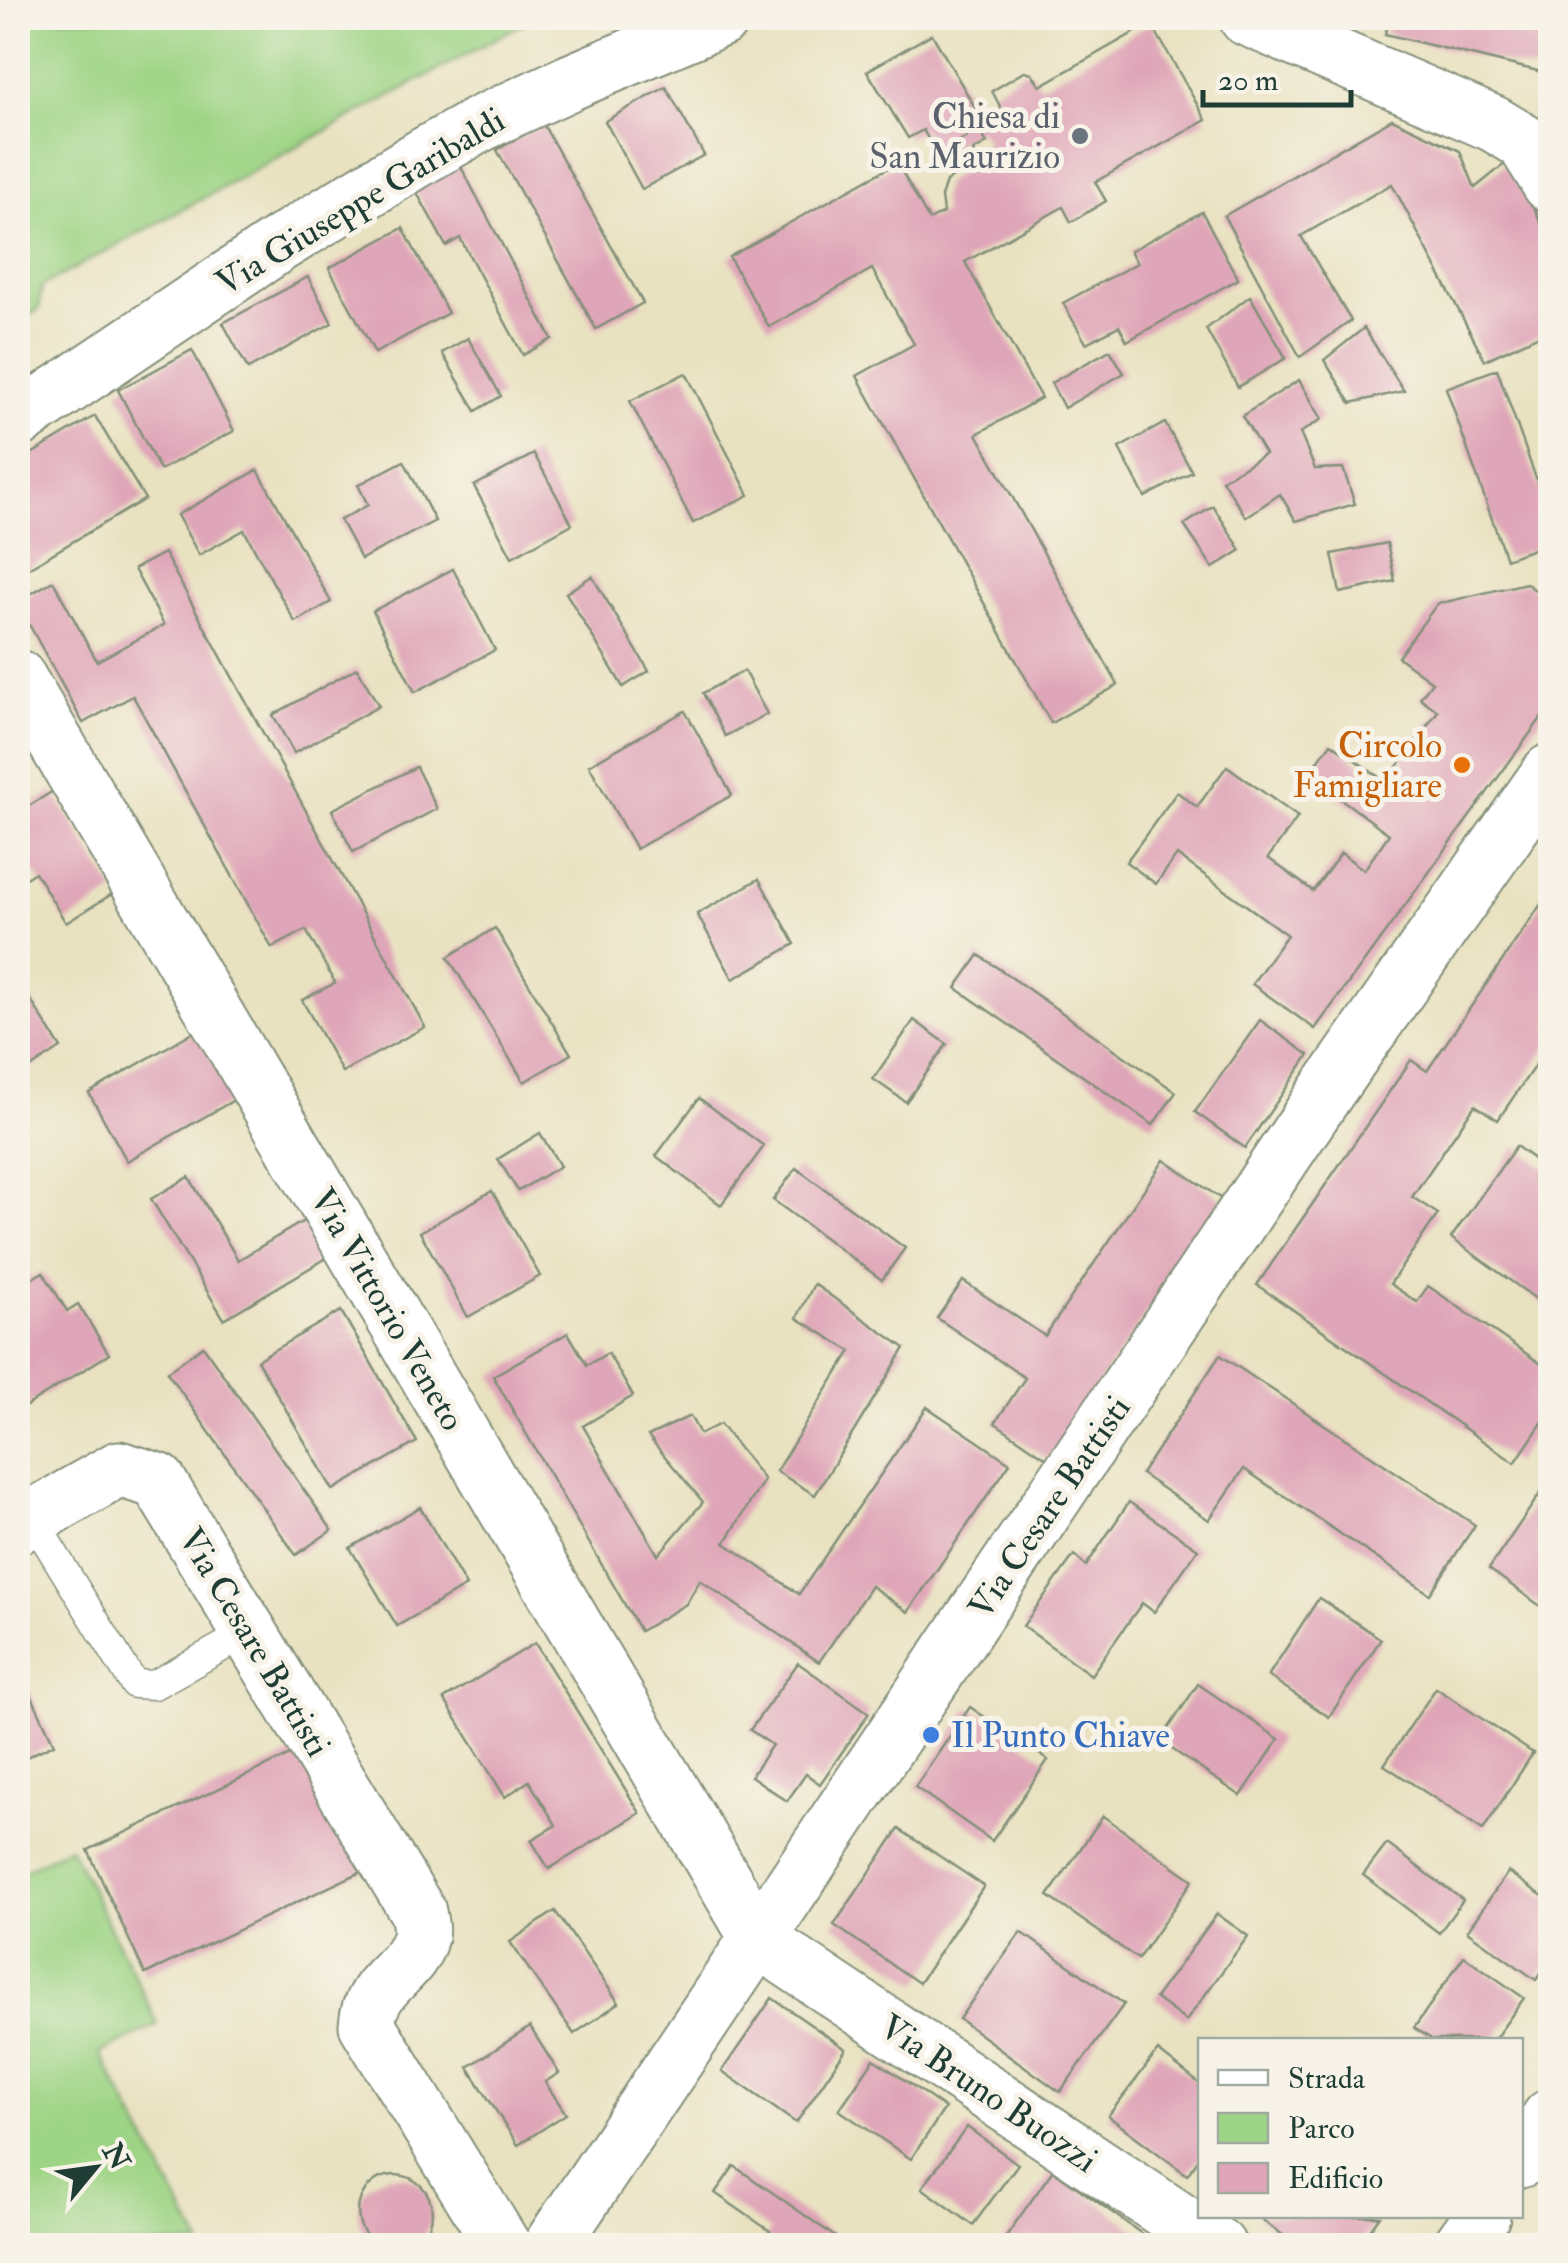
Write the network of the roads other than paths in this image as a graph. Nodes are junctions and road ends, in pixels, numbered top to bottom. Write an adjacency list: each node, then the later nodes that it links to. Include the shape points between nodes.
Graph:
1 (722, 18): 4 (street, Via Giuseppe Garibaldi, via 500,115 425,156 281,243)
2 (1247, 18): 3 (street, via 1494,124 1524,142)
3 (1550, 184)
4 (18, 420)
5 (18, 678): 9 (street, Via Vittorio Veneto)
6 (1550, 772): 9 (street, Via Cesare Battisti, via 1325,1094)
7 (25, 1522): 8 (lane, via 134,1684 154,1685); 8 (street, Via Cesare Battisti, via 119,1470 158,1481)
8 (249, 1632): 13 (street, Via Cesare Battisti, via 418,1912 422,1934 368,2004 367,2026)
9 (759, 1940): 14 (street, Via Cesare Battisti); 15 (street, Via Bruno Buozzi)
10 (1550, 2117): 11 (street)
11 (1523, 2156)
12 (1481, 2218): 16 (street)
13 (503, 2246)
14 (551, 2246)
15 (1218, 2246)
16 (1461, 2246)

